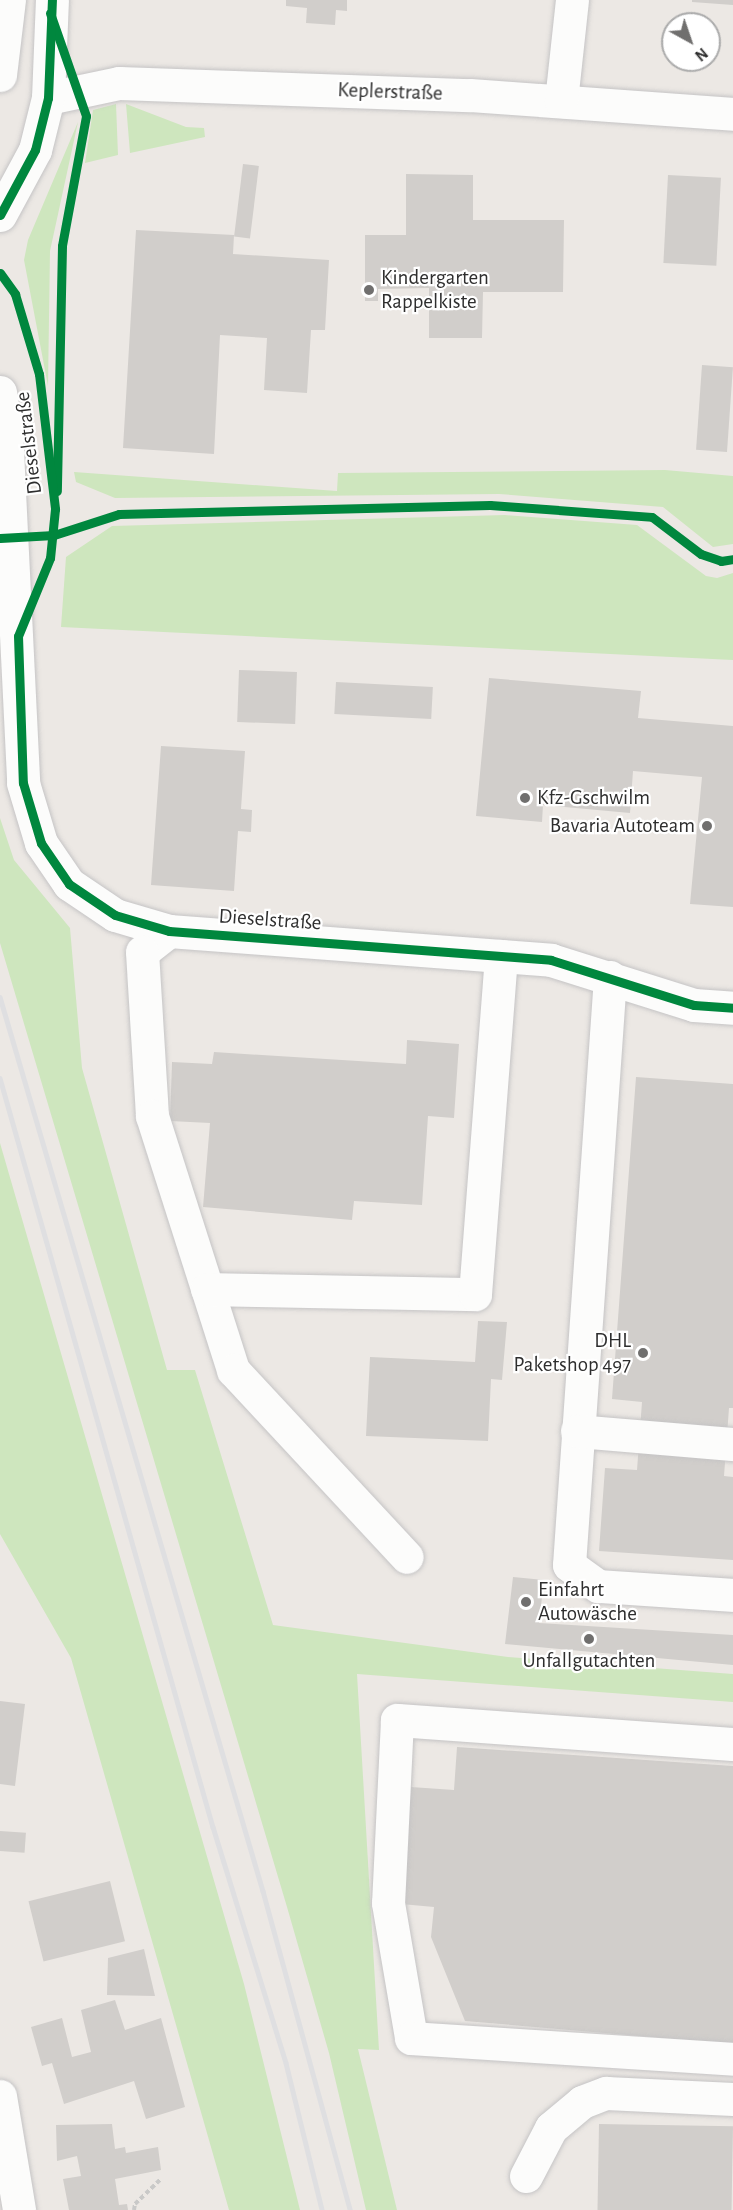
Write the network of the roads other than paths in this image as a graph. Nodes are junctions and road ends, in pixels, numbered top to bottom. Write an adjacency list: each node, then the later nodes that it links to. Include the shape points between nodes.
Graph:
1 (9, 0): 4 (street)
2 (52, 0): 5 (street)
3 (572, 0): 6 (street)
4 (0, 75)
5 (48, 98): 6 (street, Keplerstraße, via 119,83); 8 (street, via 35,150)
6 (561, 101): 7 (street, Keplerstraße)
7 (733, 114)
8 (0, 215)
9 (0, 392): 11 (street, Dieselstraße, via 6,430)
10 (0, 653): 11 (street)
11 (20, 687): 12 (street, Dieselstraße, via 23,783 40,843 69,884 115,915)
12 (169, 931): 13 (street, Dieselstraße); 16 (street, via 142,952 152,1116)
13 (501, 956): 14 (street, Dieselstraße, via 551,960); 16 (street, via 475,1294)
14 (610, 977): 15 (street, Dieselstraße, via 694,1005); 17 (street)
15 (733, 1008)
16 (207, 1288): 19 (street, via 233,1370)
17 (577, 1431): 18 (street); 20 (street, via 569,1565 598,1586)
18 (733, 1444)
19 (407, 1557)
20 (733, 1595)
21 (733, 1744): 22 (street, via 397,1720 388,1902 411,2038)
22 (733, 2059)
23 (0, 2096): 26 (street)
24 (733, 2098): 25 (street, via 606,2093 582,2102 551,2128)
25 (526, 2176)
26 (19, 2210)

